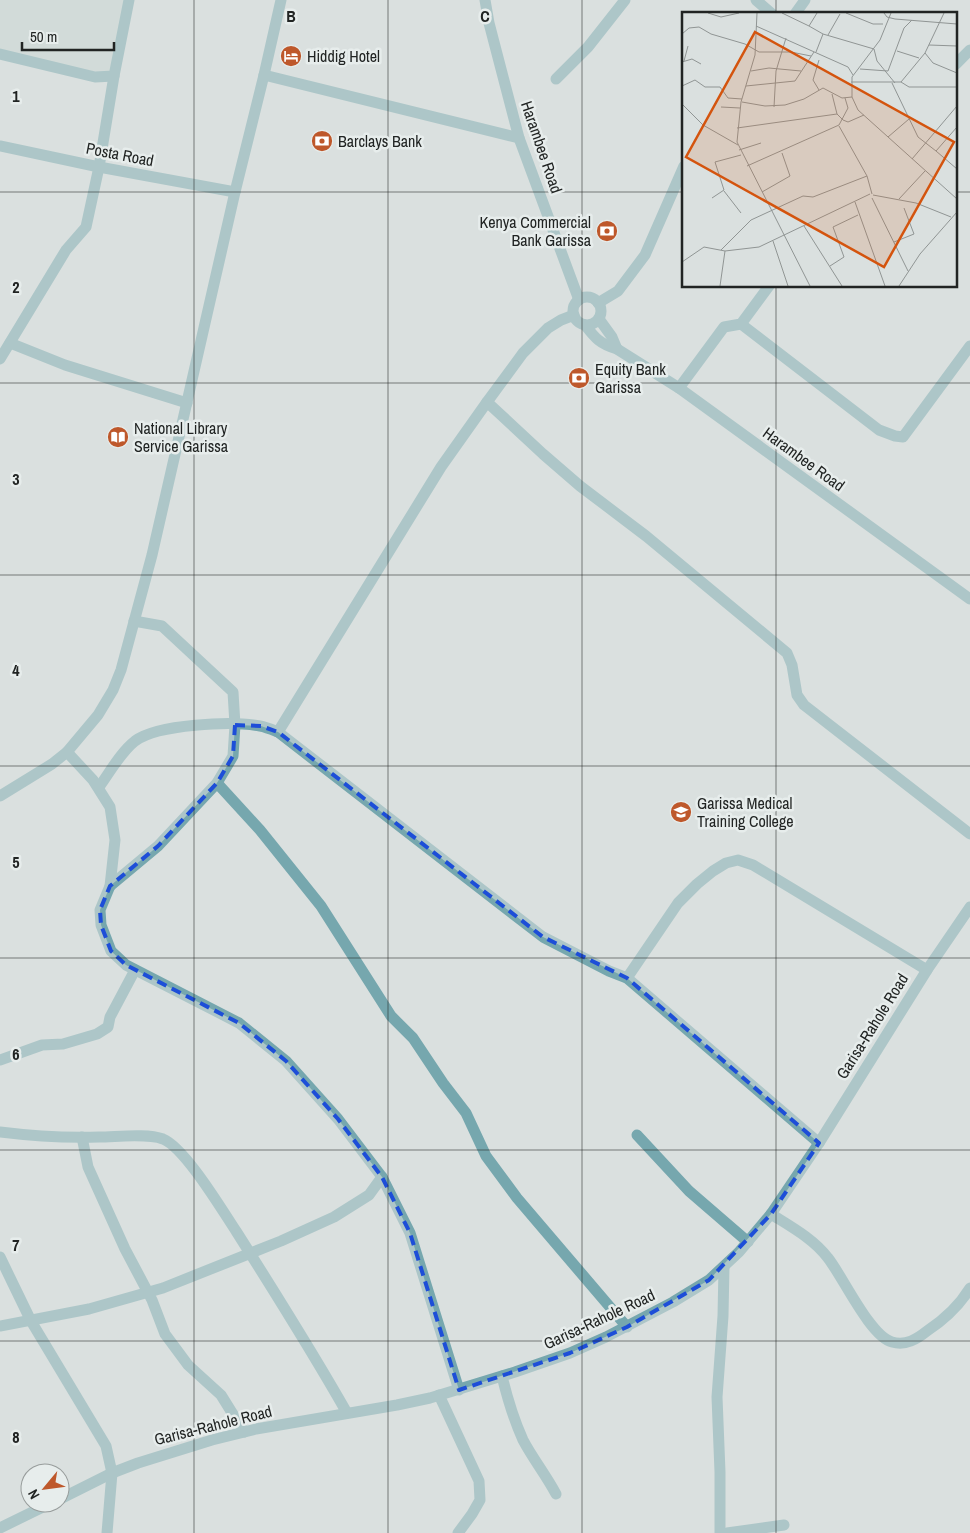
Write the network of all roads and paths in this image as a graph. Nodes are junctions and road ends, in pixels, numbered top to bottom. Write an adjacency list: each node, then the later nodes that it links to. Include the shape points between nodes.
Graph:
1 (129, 0): 13 (street)
2 (281, 0): 12 (street)
3 (485, 0): 15 (street, Harambee Road, via 488,23)
4 (625, 0): 14 (street, via 588,47)
5 (756, 0): 7 (street)
6 (805, 0): 8 (street)
7 (770, 12)
8 (796, 12)
9 (970, 50): 11 (street)
10 (0, 54): 13 (street, via 95,77)
11 (958, 62)
12 (264, 75): 15 (street); 19 (street)
13 (114, 76): 17 (street)
14 (556, 78)
15 (519, 138): 21 (street, Harambee Road)
16 (0, 146): 17 (street, Posta Road)
17 (99, 167): 19 (street, Posta Road); 27 (street, via 86,227 66,250)
18 (682, 171): 22 (street, via 645,254 618,291)
19 (235, 192): 33 (street)
20 (768, 288): 25 (street)
21 (579, 300): 22 (street, via 589,298); 23 (street)
22 (598, 303): 24 (street, via 601,308)
23 (574, 314): 26 (street); 32 (street, via 548,328 523,353)
24 (599, 319): 26 (street); 29 (street, Harambee Road)
25 (741, 324): 28 (street, via 879,430 903,437); 31 (street, via 724,327)
26 (585, 325): 29 (street, Harambee Road, via 596,339)
27 (10, 343): 30 (street); 33 (street, via 65,365)
28 (970, 346)
29 (617, 349): 31 (street, Harambee Road)
30 (0, 359)
31 (679, 388): 34 (street, Harambee Road)
32 (487, 402): 37 (street, via 441,467); 42 (street, via 580,486 646,536 787,653 797,696 804,705)
33 (187, 404): 35 (street)
34 (970, 599)
35 (134, 621): 36 (street, via 162,626 233,692); 38 (street, via 113,690 98,715)
36 (235, 725): 37 (street, via 261,726); 39 (street, via 233,756); 40 (street, via 183,726 146,735 134,742)
37 (278, 732): 47 (street, via 543,937)
38 (67, 752): 40 (street); 41 (street)
39 (217, 783): 43 (street, via 158,846); 63 (street, via 321,906 390,1016 413,1038 466,1113 486,1156 565,1256)
40 (98, 787): 43 (street, via 110,807 115,840)
41 (0, 796)
42 (970, 834)
43 (110, 886): 45 (street, via 100,910 101,925 111,951)
44 (970, 907): 46 (street, Garisa-Rahole Road)
45 (135, 970): 48 (street, via 108,1027 97,1034 63,1044 42,1045); 53 (street, via 239,1023 286,1061 338,1119)
46 (927, 970): 47 (street, via 753,865 738,860 712,871 678,903); 52 (street, Garisa-Rahole Road)
47 (627, 978): 52 (street)
48 (0, 1060)
49 (0, 1132): 51 (street)
50 (638, 1135): 55 (street, via 688,1190)
51 (82, 1137): 56 (street, via 164,1139 189,1162); 60 (street, via 88,1167)
52 (819, 1142): 54 (street, Garisa-Rahole Road)
53 (382, 1177): 56 (street, via 369,1195 334,1217); 65 (street, via 410,1234)
54 (771, 1214): 55 (street, Garisa-Rahole Road); 59 (street, via 802,1233 828,1257 862,1312 891,1342 912,1341 921,1336 962,1302)
55 (748, 1242): 58 (street, Garisa-Rahole Road)
56 (250, 1253): 60 (street); 67 (street)
57 (0, 1257): 61 (street)
58 (724, 1267): 63 (street, Garisa-Rahole Road, via 710,1280); 77 (street, via 717,1398)
59 (970, 1288)
60 (148, 1292): 61 (street); 68 (street, via 165,1334 188,1365 221,1395)
61 (32, 1321): 62 (street); 69 (street, via 106,1446)
62 (0, 1326)
63 (627, 1327): 64 (street, Garisa-Rahole Road, via 570,1353)
64 (502, 1376): 65 (street, Garisa-Rahole Road); 71 (street, via 522,1438)
65 (459, 1390): 66 (street, Garisa-Rahole Road)
66 (439, 1396): 67 (street, Garisa-Rahole Road); 76 (street, via 479,1481 480,1500)
67 (347, 1413): 68 (street, Garisa-Rahole Road)
68 (244, 1432): 69 (street, Garisa-Rahole Road, via 163,1454)
69 (112, 1473): 70 (street, Garisa-Rahole Road); 75 (street)
70 (70, 1494)
71 (556, 1494)
72 (31, 1513): 74 (street)
73 (784, 1525): 78 (street)
74 (0, 1528)
75 (107, 1533)
76 (458, 1533)
77 (720, 1533)
78 (727, 1533)

